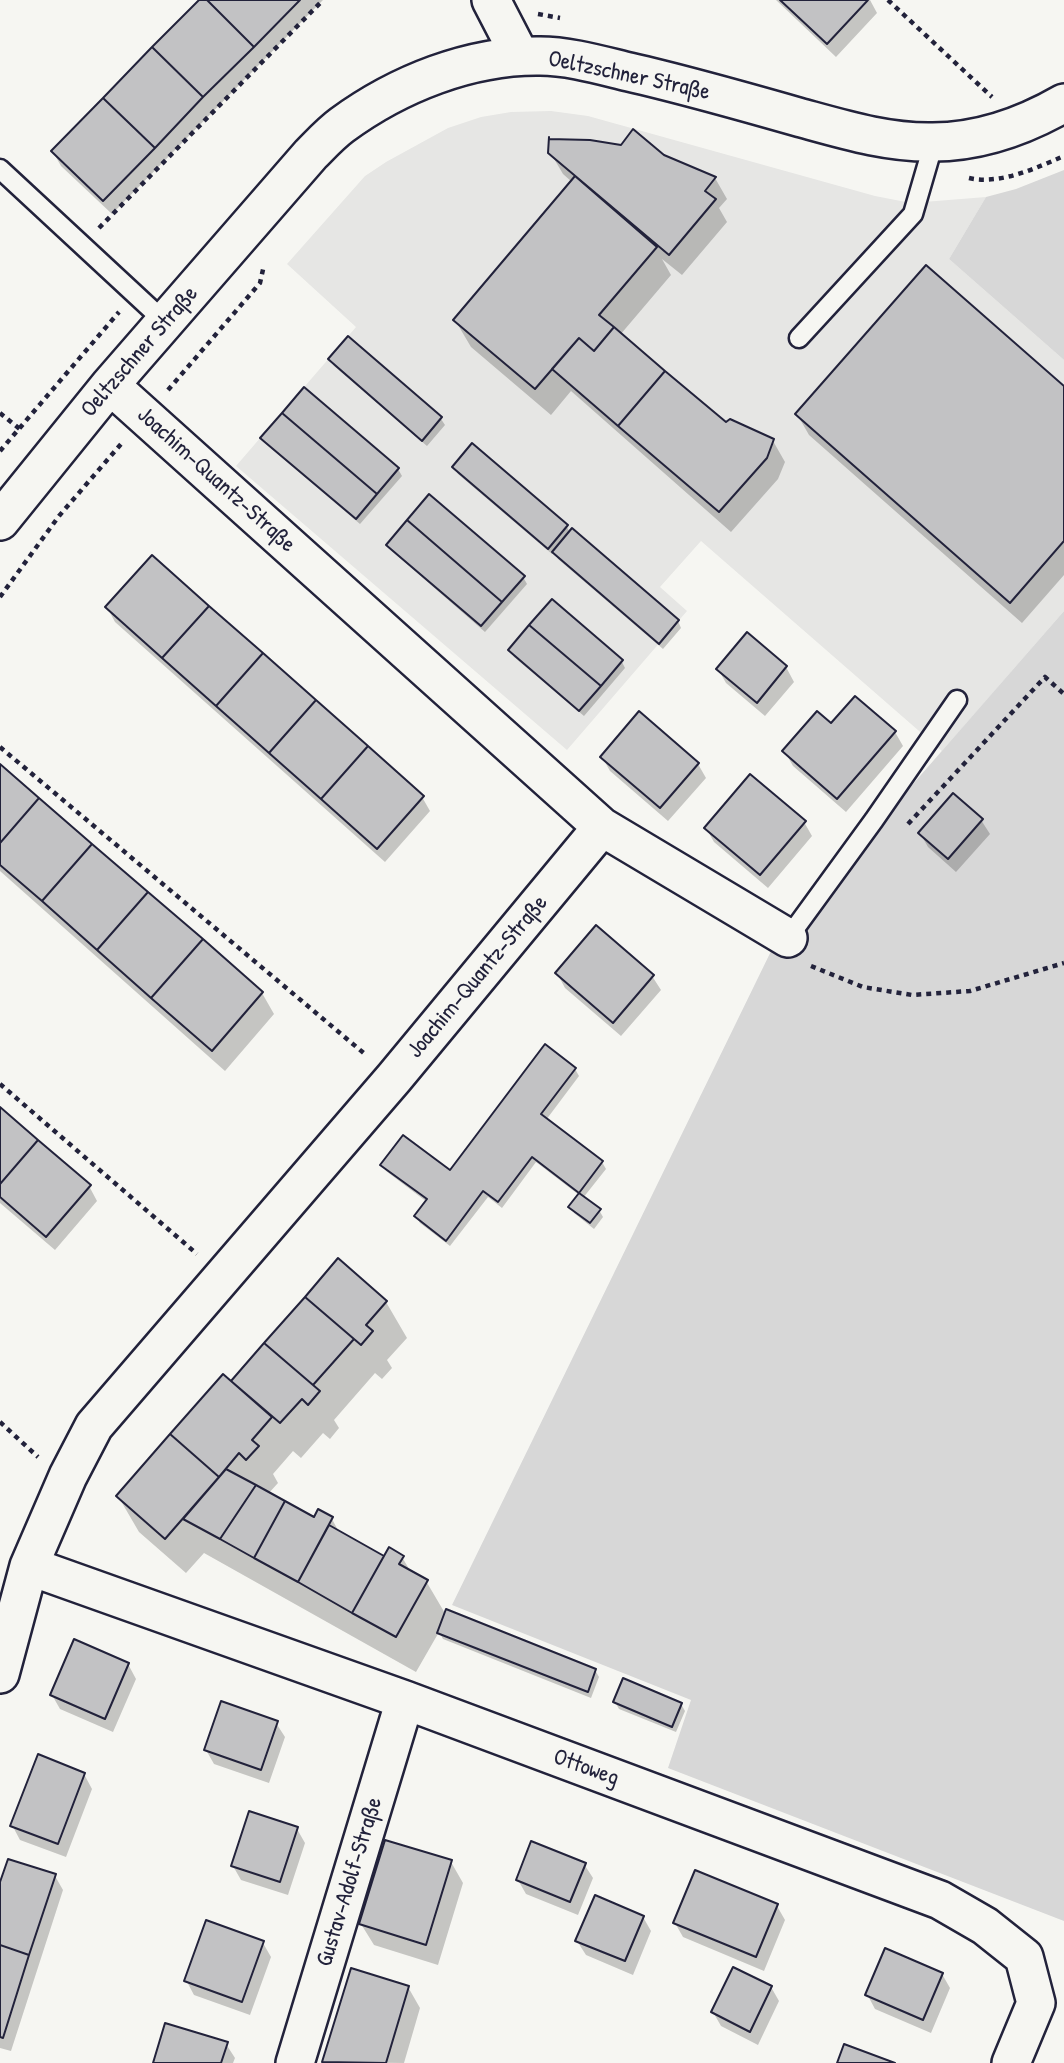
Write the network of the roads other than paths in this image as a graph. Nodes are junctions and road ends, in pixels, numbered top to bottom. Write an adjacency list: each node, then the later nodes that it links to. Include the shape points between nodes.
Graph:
1 (496, 9): 2 (street)
2 (520, 56): 4 (street, Oeltzschner Straße, via 617,69 894,140); 6 (street, Oeltzschner Straße, via 441,74 393,95 340,127)
3 (1064, 103): 4 (street, Oeltzschner Straße, via 1023,125 965,139)
4 (929, 159): 7 (lane, via 913,214)
5 (0, 170): 6 (lane)
6 (165, 322): 8 (street, Oeltzschner Straße)
7 (799, 338)
8 (110, 385): 9 (street, Oeltzschner Straße); 11 (street, Joachim-Quantz-Straße)
9 (0, 521)
10 (957, 700): 12 (lane)
11 (602, 827): 12 (street); 13 (street, Joachim-Quantz-Straße, via 394,1079 94,1426)
12 (788, 938)
13 (29, 1566): 14 (street, Joachim-Quantz-Straße); 15 (street, Ottoweg)
14 (0, 1674)
15 (405, 1700): 16 (street, Gustav-Adolf-Straße); 17 (street, Ottoweg, via 940,1900 985,1926 1024,1956 1036,2003)
16 (295, 2063)
17 (1011, 2063)

